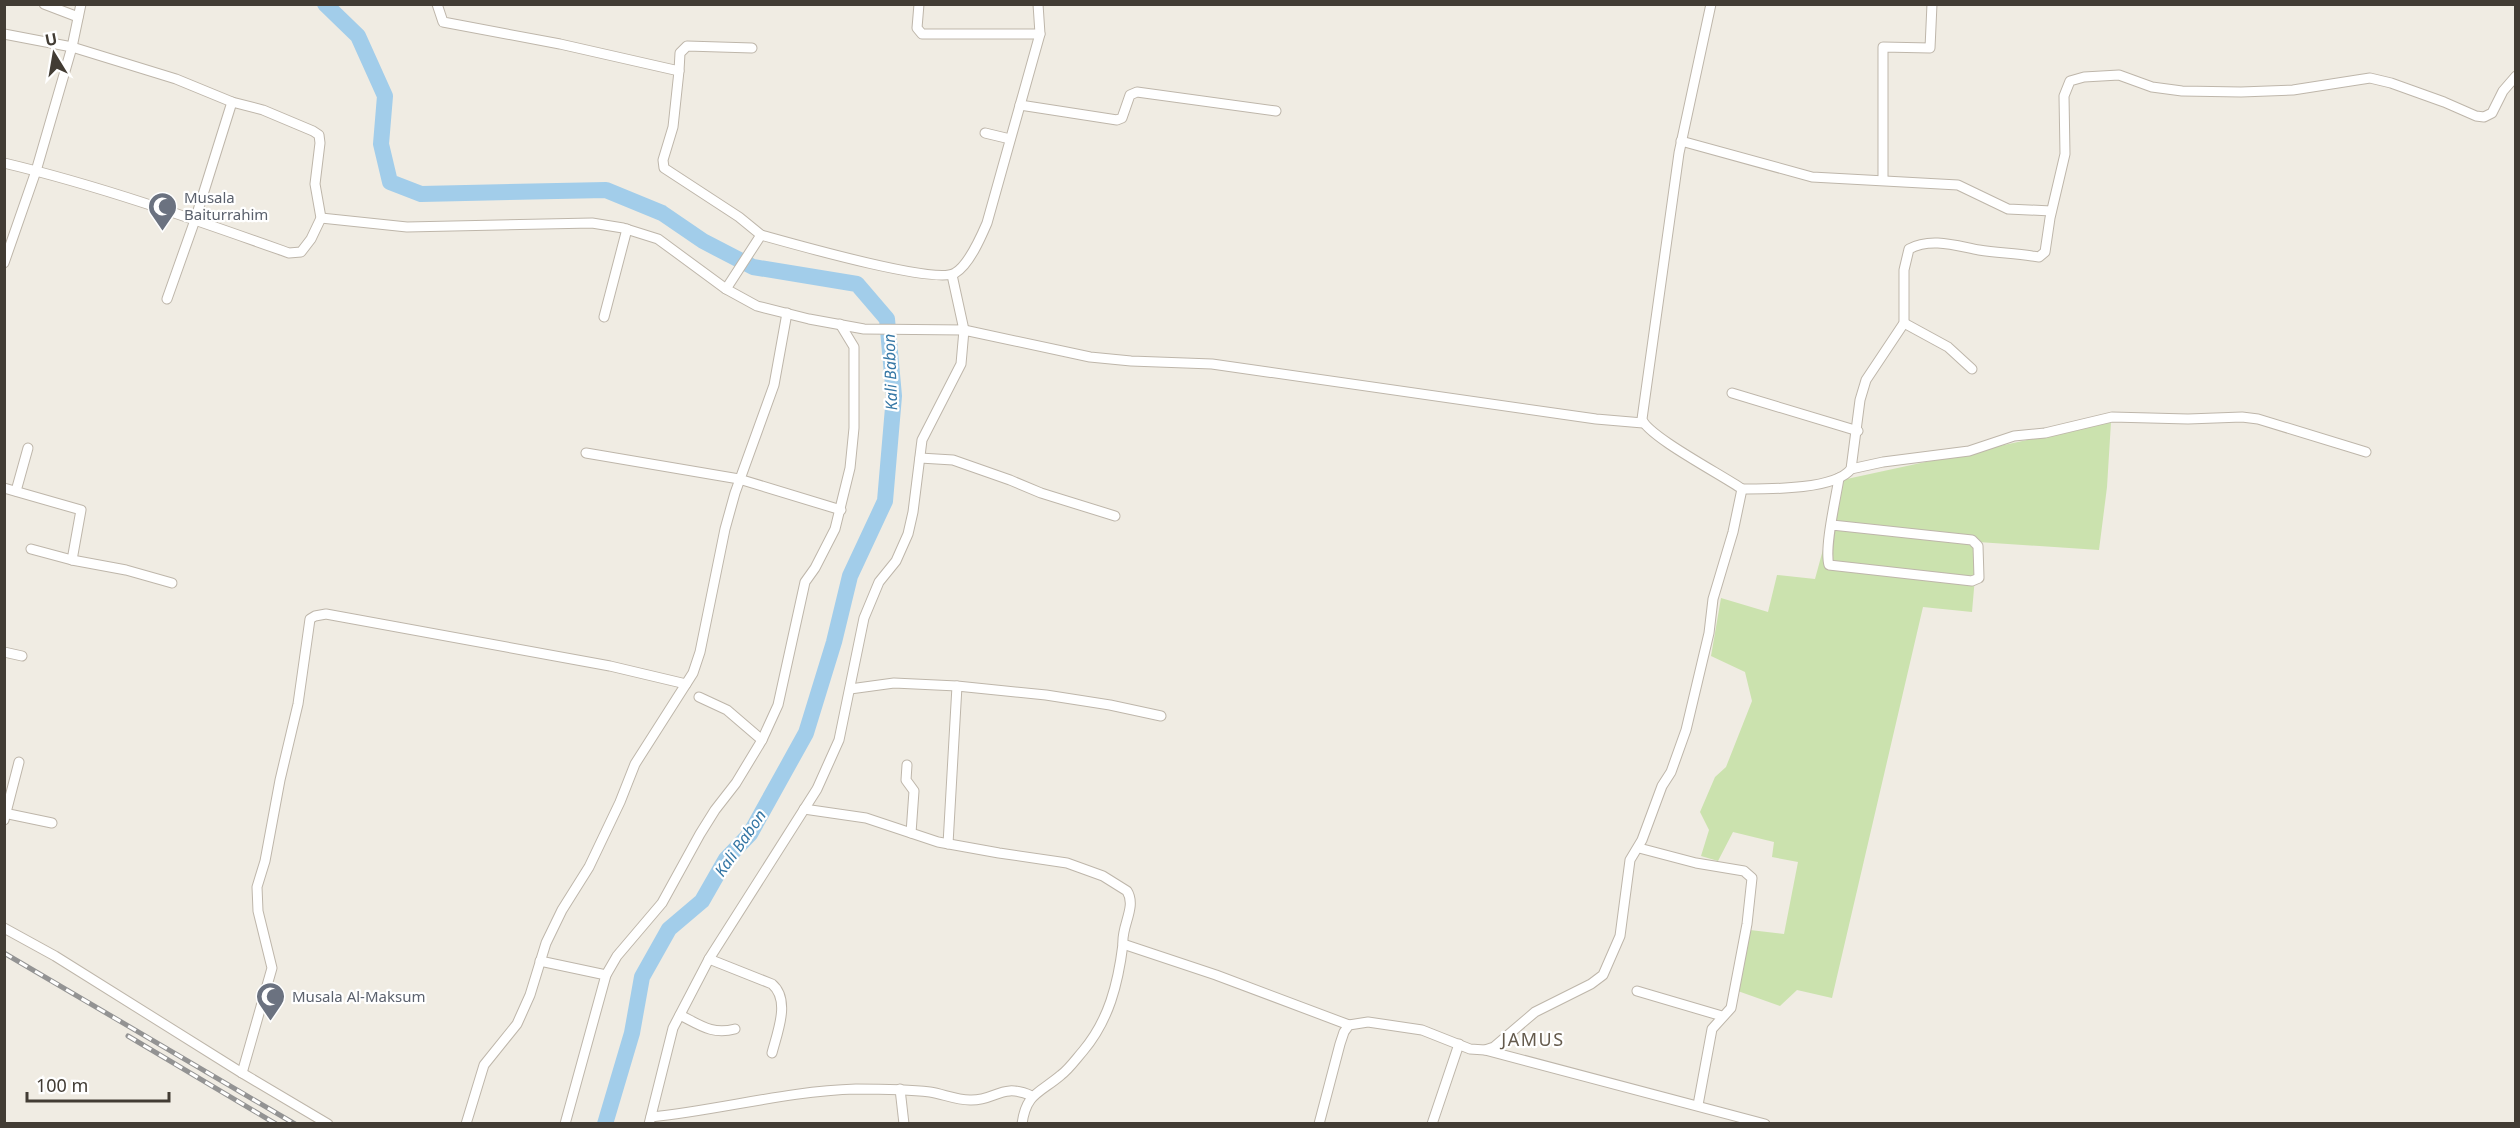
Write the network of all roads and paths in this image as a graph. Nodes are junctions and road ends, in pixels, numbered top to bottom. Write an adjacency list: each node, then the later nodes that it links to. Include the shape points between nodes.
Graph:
1 (44, 4): 8 (street)
2 (81, 4): 8 (street)
3 (437, 4): 13 (street, via 443,22)
4 (920, 4): 10 (street, via 917,28 922,34)
5 (1038, 4): 10 (street)
6 (1711, 4): 20 (street)
7 (1932, 4): 23 (street, via 1930,48 1883,47)
8 (78, 17): 11 (street)
9 (4, 34): 11 (street)
10 (1040, 34): 16 (street)
11 (72, 47): 15 (street, via 176,79); 22 (street)
12 (752, 48): 13 (street, via 687,46 680,53)
13 (679, 71): 28 (street, via 664,168 739,217)
14 (2516, 76): 24 (street, via 2492,113 2484,117 2370,78 2293,90 2241,92 2182,92 2109,74 2070,81 2064,96 2065,154)
15 (232, 102): 25 (street, via 263,110 319,135 315,184); 26 (street)
16 (1020, 105): 17 (street, via 1117,120 1122,118 1130,95 1137,92); 19 (street)
17 (1276, 111)
18 (985, 133): 19 (street)
19 (1010, 140): 30 (street, via 987,223 960,270)
20 (1682, 141): 23 (street, via 1812,177); 40 (street)
21 (4, 163): 22 (street)
22 (36, 171): 26 (street); 29 (street)
23 (1883, 180): 24 (street, via 1958,185 2008,209)
24 (2051, 211): 35 (street, via 2045,252 2038,257 1956,244 1909,249 1904,270)
25 (321, 218): 26 (street, via 312,239 301,252 295,253); 27 (street, via 407,227 592,223)
26 (195, 220): 32 (street)
27 (627, 229): 31 (street, via 658,239); 34 (street)
28 (760, 238): 30 (street, via 879,265); 31 (street)
29 (4, 263)
30 (952, 275): 37 (street)
31 (729, 286): 33 (street, via 757,306)
32 (167, 299)
33 (787, 314): 36 (street); 48 (street, via 774,385)
34 (604, 317)
35 (1904, 323): 38 (street, via 1948,346); 41 (street, via 1866,380)
36 (840, 324): 37 (street, via 864,329); 52 (street, via 854,347 856,373 850,468)
37 (964, 330): 40 (street, via 1090,357 1212,364); 45 (street, via 961,364 922,440)
38 (1972, 369)
39 (1732, 393): 41 (street)
40 (1643, 423): 50 (street, via 1660,438)
41 (1858, 431): 46 (street)
42 (28, 448): 51 (street)
43 (2366, 452): 46 (street, via 2258,419 2112,417 2014,436 1969,451)
44 (586, 453): 48 (street)
45 (920, 458): 53 (street, via 953,460 1041,494); 62 (street, via 908,534 896,561 879,582 864,618)
46 (1851, 469): 47 (street)
47 (1839, 478): 50 (street, via 1775,489); 54 (street)
48 (739, 479): 52 (street); 60 (street, via 700,652)
49 (4, 488): 51 (street)
50 (1742, 489): 73 (street, via 1713,599 1686,729)
51 (16, 491): 56 (street, via 81,510)
52 (841, 510): 65 (street, via 830,539 805,582 778,705)
53 (1115, 516)
54 (1832, 525): 54 (street, via 1827,558 1832,567 1972,581 1979,578 1978,546 1972,540)
55 (32, 549): 56 (street)
56 (72, 560): 57 (street)
57 (172, 583)
58 (4, 652): 59 (street)
59 (22, 656)
60 (686, 684): 77 (street, via 635,764 589,867 562,910); 87 (street, via 610,666 326,614 310,620 298,704 257,887 258,911 272,968)
61 (957, 686): 62 (street, via 894,683); 64 (street, via 1056,697); 72 (street)
62 (850, 689): 68 (street, via 835,751)
63 (699, 697): 65 (street, via 727,710)
64 (1161, 716)
65 (762, 740): 78 (street, via 700,834 663,903 617,956)
66 (19, 762): 69 (street)
67 (907, 765): 71 (street, via 906,780 914,791)
68 (804, 809): 71 (street, via 866,818); 76 (street)
69 (5, 816): 70 (street)
70 (52, 824)
71 (911, 833): 72 (street)
72 (948, 844): 75 (street, via 1067,862 1103,876 1130,894)
73 (1639, 848): 81 (street, via 1750,874 1752,878 1731,1008); 85 (street, via 1630,860 1620,936 1603,975 1535,1012 1494,1047)
74 (4, 928): 87 (street)
75 (1123, 944): 82 (street); 89 (street, via 1118,980 1105,1018 1084,1051 1061,1075)
76 (709, 959): 80 (street); 86 (street, via 777,988 780,1025)
77 (540, 961): 78 (street); 93 (street, via 518,1024 484,1065)
78 (606, 975): 94 (street)
79 (1637, 991): 81 (street)
80 (680, 1015): 83 (street, via 721,1033); 91 (street, via 673,1028)
81 (1722, 1016): 90 (street, via 1709,1039)
82 (1350, 1025): 84 (street, via 1368,1022 1422,1030); 97 (street, via 1342,1038)
83 (735, 1029)
84 (1459, 1044): 85 (street); 98 (street)
85 (1485, 1050): 90 (street)
86 (772, 1053)
87 (242, 1073): 92 (street)
88 (900, 1089): 89 (street, via 974,1101 1012,1089); 91 (street, via 805,1093); 95 (street)
89 (1032, 1096): 96 (street)
90 (1698, 1105): 99 (street)
91 (650, 1120)
92 (328, 1124)
93 (466, 1124)
94 (565, 1124)
95 (904, 1124)
96 (1022, 1124)
97 (1319, 1124)
98 (1432, 1124)
99 (1765, 1124)

